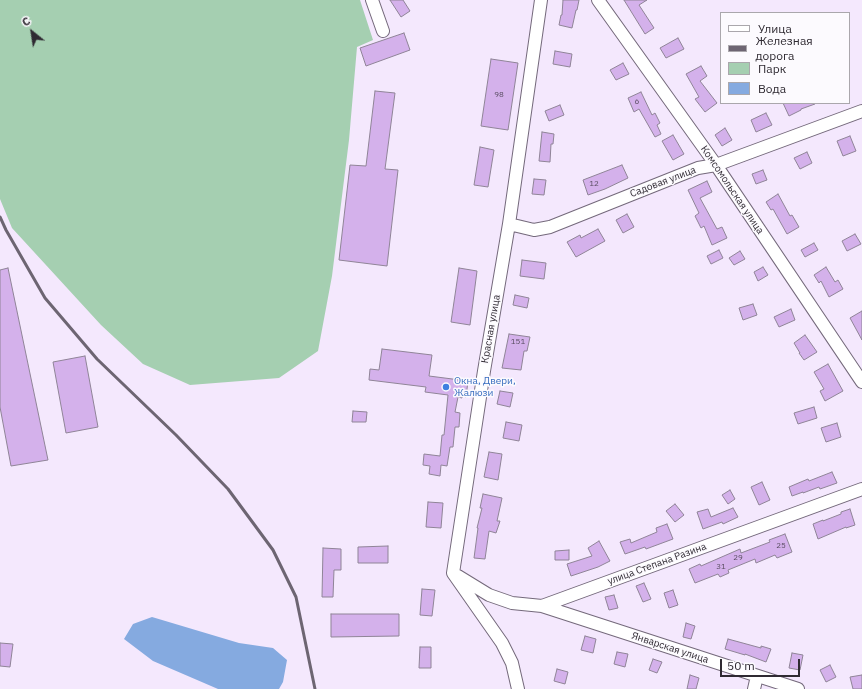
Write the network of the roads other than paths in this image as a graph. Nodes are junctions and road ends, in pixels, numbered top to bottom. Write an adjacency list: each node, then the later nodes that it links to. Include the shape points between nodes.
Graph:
1 (372, 0): 4 (street)
2 (541, 0): 7 (street, Красная улица)
3 (598, 0): 6 (street, Комсомольская улица)
4 (383, 32)
5 (862, 111): 6 (street, Садовая улица)
6 (716, 165): 7 (street, Садовая улица, via 698,168 550,227 534,230); 8 (street, Комсомольская улица)
7 (509, 224): 10 (street, Красная улица)
8 (862, 382)
9 (862, 489): 11 (street, улица Степана Разина)
10 (453, 573): 11 (street, улица Степана Разина, via 489,595 512,602); 13 (street, via 502,643 512,663)
11 (542, 606): 12 (street, Январская улица)
12 (757, 676): 14 (street); 15 (street, Январская улица)
13 (518, 689)
14 (754, 689)
15 (798, 689)

